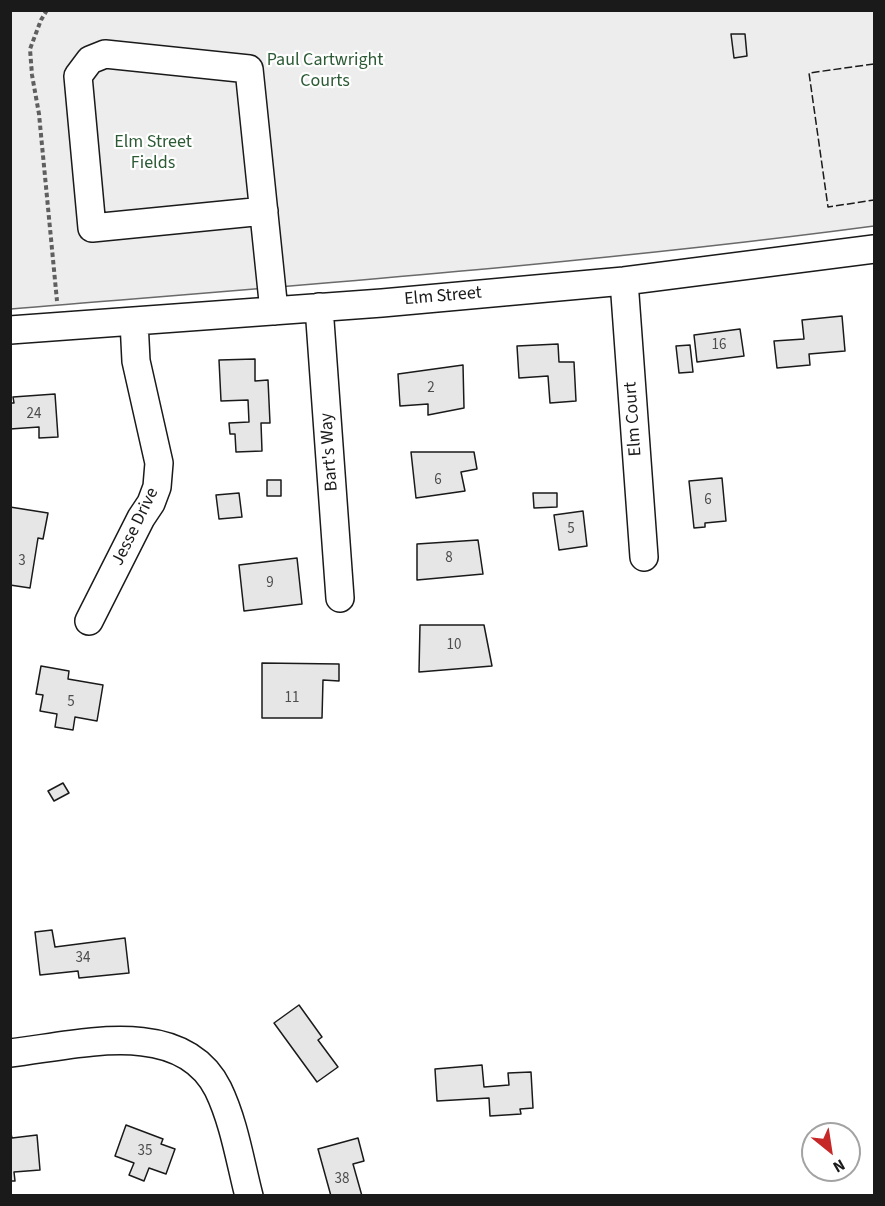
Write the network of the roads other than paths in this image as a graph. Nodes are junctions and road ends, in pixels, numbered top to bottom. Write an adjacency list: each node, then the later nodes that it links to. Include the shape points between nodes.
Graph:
1 (264, 211): 1 (street, via 249,69 105,54 90,60 78,76 92,228); 5 (street)
2 (874, 249): 3 (street, Elm Street)
3 (624, 281): 4 (street, Elm Street); 8 (street, Elm Court)
4 (319, 307): 5 (street, Elm Street); 9 (street, Bart's Way)
5 (274, 311): 6 (street, Elm Street)
6 (134, 321): 7 (street, Elm Street); 10 (street, Jesse Drive, via 136,361 155,436 160,476 151,502)
7 (10, 330)
8 (644, 557)
9 (340, 598)
10 (89, 621)
11 (10, 1053): 12 (street, via 120,1040 153,1044 184,1054 207,1071 218,1089)
12 (249, 1196)

